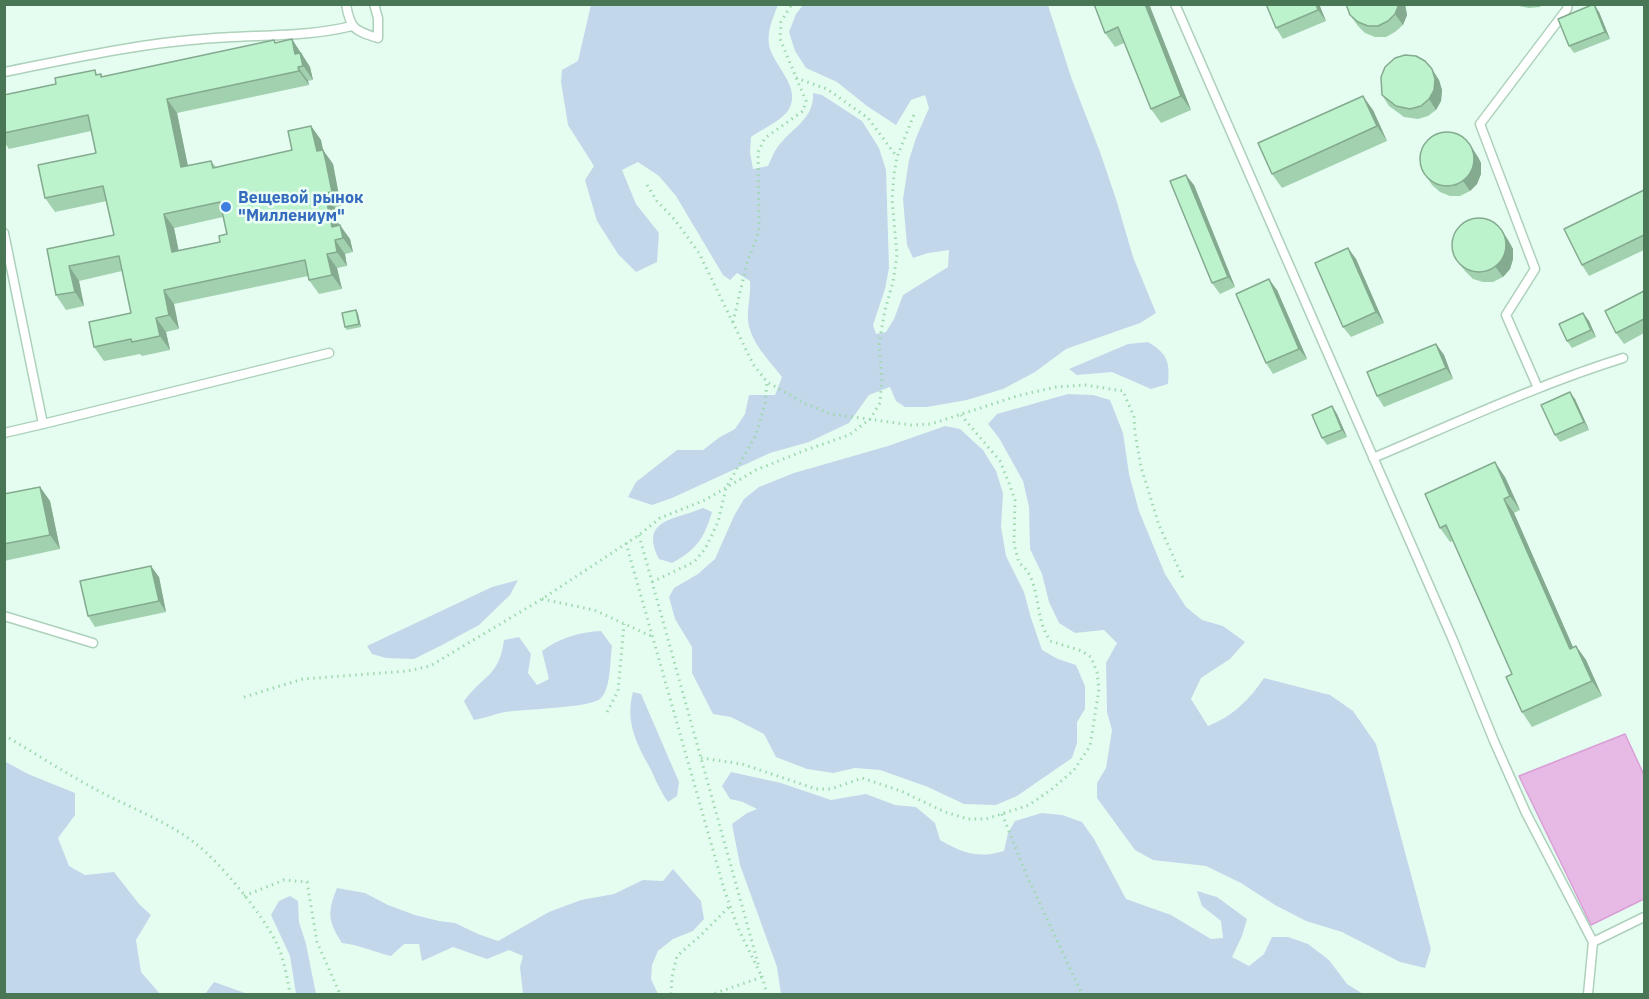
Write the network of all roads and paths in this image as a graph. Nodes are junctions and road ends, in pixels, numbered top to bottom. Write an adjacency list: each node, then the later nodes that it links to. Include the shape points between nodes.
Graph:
1 (346, 4): 6 (lane)
2 (374, 4): 6 (lane, via 378,38)
3 (792, 4): 8 (path, via 781,22 780,39)
4 (1175, 4): 22 (lane)
5 (1568, 4): 17 (lane, via 1480,124 1535,269 1506,315)
6 (352, 26): 7 (lane, via 326,32 200,39)
7 (4, 72)
8 (796, 78): 10 (path, via 827,89 868,118); 13 (path, via 806,101 803,111 765,138 758,152 759,231)
9 (915, 112): 10 (path)
10 (897, 157): 19 (path, via 892,199 897,255 879,345 880,403)
11 (647, 185): 13 (path, via 699,253)
12 (4, 233): 20 (lane)
13 (732, 324): 16 (path)
14 (329, 353): 20 (lane)
15 (1623, 358): 17 (lane)
16 (767, 382): 19 (path, via 831,414); 23 (path, via 756,435)
17 (1538, 388): 22 (lane)
18 (961, 415): 19 (path, via 911,425); 26 (path, via 1056,387 1085,385 1123,391 1134,417 1141,467 1159,525); 37 (path, via 1000,461 1009,483 1015,500 1014,544 1019,563 1025,567 1038,597 1050,641 1091,657 1099,689 1090,747 1074,770 1029,805)
19 (870, 419): 23 (path, via 849,435 802,450)
20 (43, 424): 21 (lane)
21 (4, 433)
22 (1373, 458): 41 (lane, via 1526,813)
23 (726, 488): 24 (path, via 660,518); 27 (path, via 718,522 705,549 694,562)
24 (639, 535): 25 (path); 27 (path)
25 (626, 543): 28 (path); 31 (path)
26 (1183, 578)
27 (652, 582): 36 (path)
28 (542, 599): 30 (path, via 594,610); 33 (path, via 430,666 303,679)
29 (4, 616): 32 (lane)
30 (624, 624): 31 (path); 34 (path, via 618,691)
31 (652, 636): 39 (path)
32 (93, 643)
33 (244, 697)
34 (607, 712)
35 (4, 735): 38 (path, via 196,844)
36 (701, 758): 37 (path, via 742,764 816,789 831,789 862,778 968,819); 42 (path)
37 (1002, 814): 48 (path)
38 (244, 896): 43 (path, via 277,943); 44 (path, via 284,880 307,882 317,942)
39 (730, 906): 42 (path); 45 (path, via 677,956)
40 (1644, 918): 41 (lane)
41 (1593, 942): 49 (lane)
42 (762, 977): 46 (path); 47 (path)
43 (290, 994)
44 (340, 994)
45 (671, 994)
46 (713, 994)
47 (767, 994)
48 (1082, 994)
49 (1588, 994)

